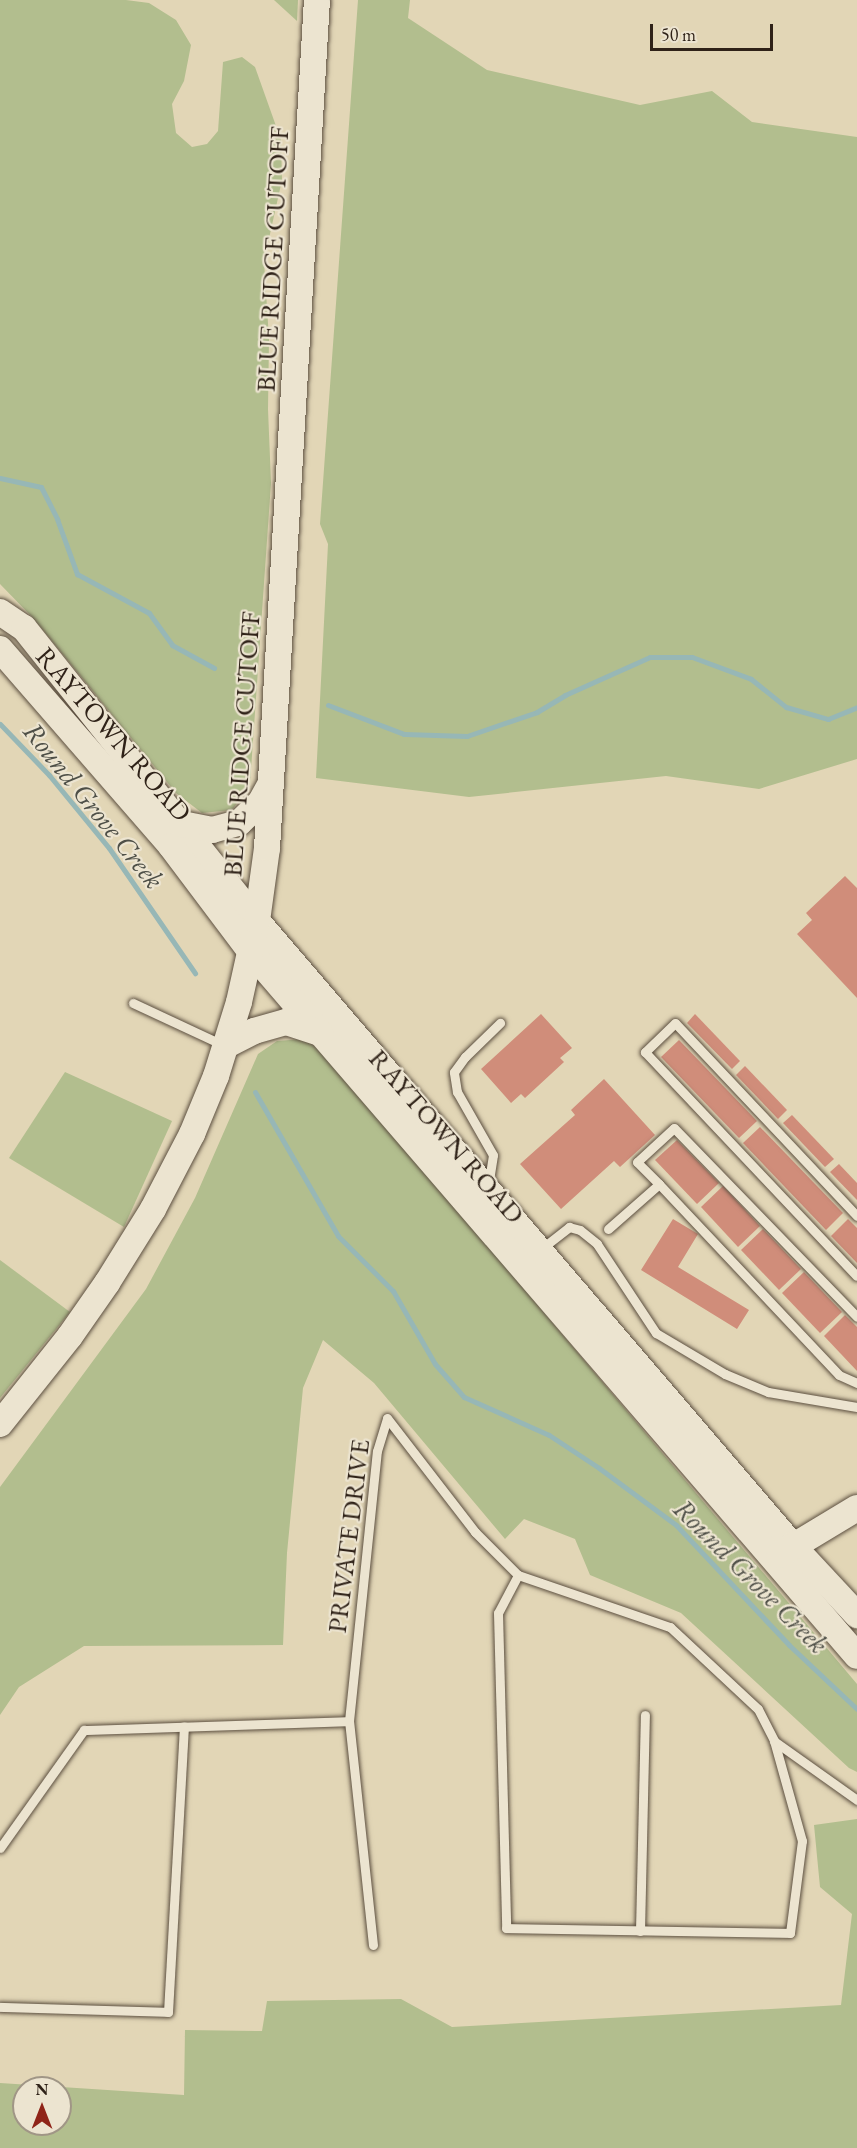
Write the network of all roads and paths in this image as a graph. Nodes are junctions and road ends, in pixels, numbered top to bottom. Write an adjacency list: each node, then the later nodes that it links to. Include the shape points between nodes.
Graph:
1 (317, 0): 4 (main road, BLUE RIDGE CUTOFF)
2 (0, 612): 5 (main road, RAYTOWN ROAD, via 24,628)
3 (0, 648): 7 (main road, RAYTOWN ROAD, via 171,846)
4 (270, 785): 5 (main road, via 260,803 239,823 212,830); 6 (main road, BLUE RIDGE CUTOFF, via 267,848)
5 (182, 824): 6 (main road, RAYTOWN ROAD)
6 (257, 921): 7 (main road, BLUE RIDGE CUTOFF); 13 (main road, RAYTOWN ROAD)
7 (250, 951): 10 (main road, RAYTOWN ROAD); 11 (main road, BLUE RIDGE CUTOFF)
8 (133, 1003): 11 (lane)
9 (500, 1023): 13 (lane, via 454,1072 457,1092 493,1155 490,1174)
10 (320, 1033): 11 (main road, via 286,1022 270,1024); 13 (main road, RAYTOWN ROAD)
11 (225, 1046): 21 (main road, BLUE RIDGE CUTOFF, via 192,1134 153,1209 70,1336)
12 (658, 1184): 15 (lane); 18 (lane, via 637,1162 674,1128); 19 (lane, via 838,1375)
13 (474, 1193): 16 (main road, RAYTOWN ROAD)
14 (857, 1216): 17 (lane, via 675,1023 645,1052)
15 (608, 1229)
16 (530, 1259): 20 (lane, via 569,1227 580,1230 597,1244 656,1333 725,1374 768,1392); 23 (main road, RAYTOWN ROAD)
17 (857, 1276)
18 (857, 1317)
19 (857, 1383)
20 (857, 1407)
21 (0, 1424)
22 (857, 1508): 23 (main road)
23 (782, 1553): 25 (main road, RAYTOWN ROAD); 26 (main road, RAYTOWN ROAD)
24 (518, 1575): 28 (lane, PRIVATE DRIVE, via 475,1532 387,1418 377,1451); 30 (lane, PRIVATE DRIVE, via 670,1627 758,1709); 33 (lane, PRIVATE DRIVE, via 498,1613 506,1928)
25 (857, 1615)
26 (857, 1656)
27 (645, 1715): 33 (lane)
28 (349, 1721): 29 (lane); 34 (lane, PRIVATE DRIVE)
29 (184, 1726): 32 (lane, via 84,1730); 35 (lane, via 168,2012)
30 (774, 1741): 31 (lane, PRIVATE DRIVE); 33 (lane, PRIVATE DRIVE, via 802,1841 790,1933)
31 (857, 1800)
32 (0, 1848)
33 (640, 1931)
34 (373, 1945)
35 (0, 2007)

